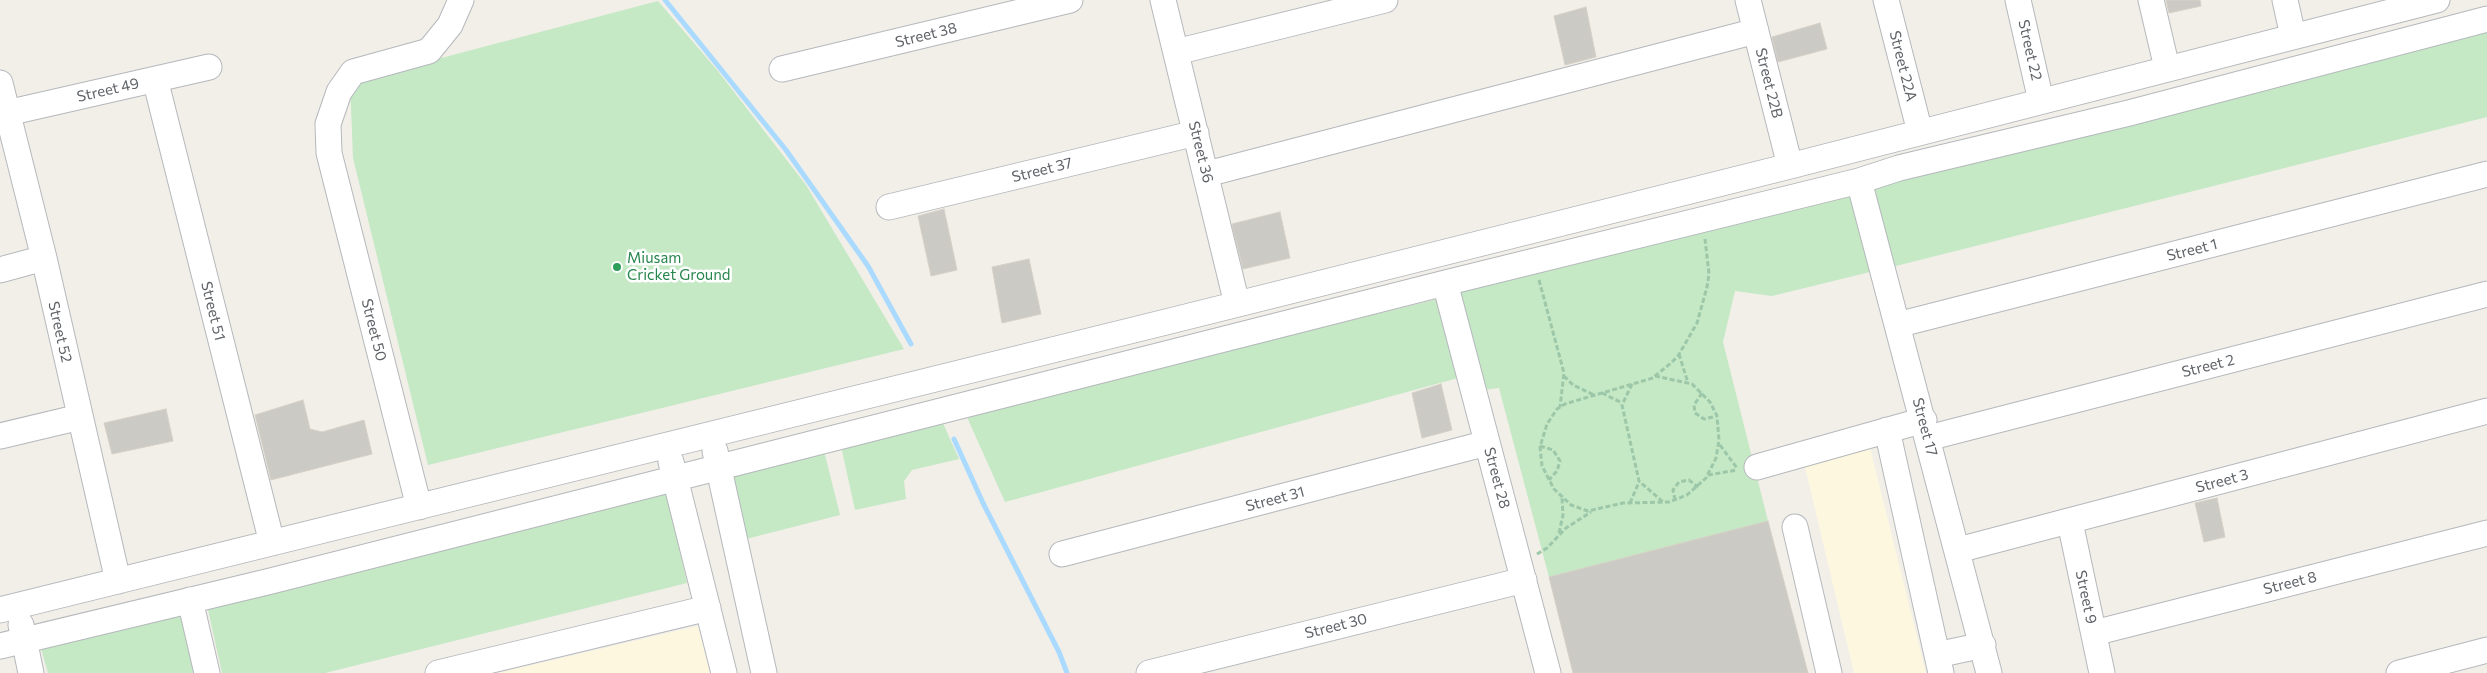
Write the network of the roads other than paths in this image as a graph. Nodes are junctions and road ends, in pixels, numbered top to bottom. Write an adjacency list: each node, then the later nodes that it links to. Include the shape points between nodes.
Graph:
1 (461, 0): 52 (street, Street 50, via 450,25 430,51 353,72 339,92 328,124 329,153)
2 (1070, 0): 17 (street, Street 38)
3 (1162, 0): 14 (street, Street 36)
4 (1385, 0): 14 (street)
5 (1748, 0): 12 (street, Street 22B)
6 (1886, 0): 24 (street, Street 22A)
7 (2018, 0): 21 (street, Street 22)
8 (2151, 0): 16 (street)
9 (2285, 0): 13 (street)
10 (2425, 1): 13 (street)
11 (2487, 19): 23 (street)
12 (1756, 31): 26 (street, Street 22B); 27 (street)
13 (2293, 36): 16 (street)
14 (1176, 52): 25 (street, Street 36)
15 (208, 67): 18 (street, Street 49)
16 (2167, 68): 20 (street)
17 (782, 69)
18 (155, 79): 22 (street, Street 49); 56 (street, Street 51)
19 (0, 83): 22 (street, Street 52)
20 (2100, 86): 21 (street); 23 (street)
21 (2041, 101): 24 (street)
22 (7, 113): 33 (street, Street 52)
23 (2107, 118): 29 (street, via 1899,168)
24 (1920, 132): 26 (street)
25 (1196, 133): 27 (street, Street 36); 31 (street, Street 37)
26 (1790, 166): 30 (street)
27 (1207, 174): 38 (street, Street 36)
28 (2487, 174): 40 (street, Street 1)
29 (1859, 181): 32 (street); 40 (street, Street 17)
30 (1681, 193): 32 (street); 35 (street)
31 (889, 207)
32 (1694, 221): 36 (street)
33 (44, 258): 34 (street); 42 (street, Street 52)
34 (0, 270)
35 (1320, 283): 38 (street); 39 (street)
36 (1445, 283): 39 (street); 47 (street, Street 28)
37 (2487, 294): 43 (street, Street 2)
38 (1237, 304): 45 (street)
39 (1326, 313): 50 (street)
40 (1897, 325): 43 (street, Street 17)
41 (2487, 411): 53 (street, Street 3)
42 (80, 417): 46 (street); 60 (street, Street 52)
43 (1926, 429): 44 (street, Street 2); 57 (street, Street 17)
44 (1887, 430): 49 (street, Street 2); 68 (street)
45 (713, 434): 48 (street); 50 (street)
46 (0, 436)
47 (1487, 443): 58 (street, Street 31); 59 (street, Street 28)
48 (668, 445): 51 (street); 52 (street)
49 (1757, 467)
50 (717, 468): 51 (street); 73 (street)
51 (675, 479): 61 (street); 63 (street)
52 (419, 507): 56 (street)
53 (2070, 522): 57 (street, Street 3); 64 (street, Street 9)
54 (1796, 526): 76 (street)
55 (2487, 533): 64 (street, Street 8)
56 (272, 543): 60 (street)
57 (1958, 550): 66 (street, Street 17)
58 (1062, 554)
59 (1522, 572): 74 (street, Street 30); 75 (street, Street 28)
60 (118, 581): 62 (street)
61 (190, 600): 65 (street); 70 (street)
62 (9, 608): 65 (street)
63 (708, 608): 71 (street); 72 (street)
64 (2094, 633): 78 (street, Street 9)
65 (12, 643): 69 (street)
66 (1983, 645): 68 (street); 77 (street, Street 17)
67 (2487, 650): 79 (street)
68 (1939, 664)
69 (30, 673)
70 (207, 673)
71 (438, 673)
72 (724, 673)
73 (764, 673)
74 (1149, 673)
75 (1548, 673)
76 (1829, 673)
77 (1989, 673)
78 (2102, 673)
79 (2399, 673)

